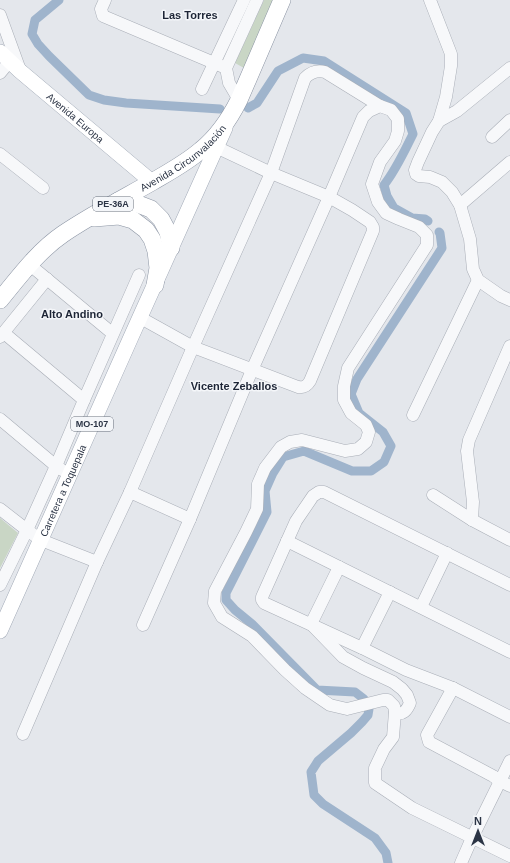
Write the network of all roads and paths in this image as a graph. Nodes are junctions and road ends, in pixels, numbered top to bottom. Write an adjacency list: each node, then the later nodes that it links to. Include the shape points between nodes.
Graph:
1 (104, 0): 8 (street, via 101,9 103,16)
2 (282, 0): 13 (highway, Avenida Circunvalación / PE-36A)
3 (430, 0): 17 (street, via 451,54 452,66)
4 (240, 1): 5 (street); 8 (street)
5 (255, 5): 9 (street)
6 (0, 15): 7 (street)
7 (10, 61): 11 (street); 23 (main road, Avenida Europa)
8 (214, 63): 9 (street); 12 (street)
9 (226, 68): 13 (street, via 229,83)
10 (510, 68): 17 (street, via 458,111)
11 (0, 73)
12 (202, 89)
13 (239, 100): 15 (highway, Avenida Circunvalación / PE-36A)
14 (380, 106): 22 (street, via 325,72 318,70 309,74 305,78); 25 (street, via 363,117); 71 (street, via 391,110 398,119 398,132 395,141 380,162 372,184 378,202 386,213 419,227 427,235 427,245 348,368 344,400 351,413 366,425 366,442 358,449 345,451 302,440 281,447 264,468 258,484 256,509 215,591 214,603 222,617 252,636 305,688 330,705 347,709 388,700 394,706)
15 (231, 115): 19 (main road, Avenida Circunvalación / MO-107); 23 (highway, Avenida Circunvalación / PE-36A, via 202,150)
16 (510, 120): 18 (street)
17 (439, 121): 27 (street, via 415,170 419,176 442,182)
18 (492, 138)
19 (216, 147): 22 (street); 28 (main road, Avenida Circunvalación / MO-107)
20 (2, 161): 24 (street)
21 (510, 162): 27 (street)
22 (270, 173): 25 (street); 42 (street)
23 (152, 182): 26 (highway, Avenida Circunvalación / PE-36A)
24 (43, 188)
25 (329, 197): 43 (street); 43 (street, via 370,222 373,231 310,381 302,388)
26 (118, 201): 29 (highway, Avenida Circunvalación / PE-36A); 30 (highway, via 151,209 161,219 168,232)
27 (460, 205): 34 (street, via 470,239 473,269)
28 (185, 218): 30 (main road, Carretera a Toquepala / MO-107)
29 (87, 219): 31 (highway, Avenida Circunvalación / PE-36A, via 62,235); 35 (highway, via 119,216 133,220 146,230 156,250 158,268)
30 (171, 248): 35 (main road, Carretera a Toquepala / MO-107)
31 (30, 265): 33 (street); 37 (highway, Avenida Circunvalación / PE-36A)
32 (139, 275): 39 (street)
33 (47, 279): 39 (street); 40 (street)
34 (478, 280): 36 (street); 45 (street)
35 (154, 285): 38 (main road, Carretera a Toquepala / MO-107)
36 (507, 295)
37 (0, 300)
38 (139, 317): 42 (street); 48 (main road, Carretera a Toquepala / MO-107)
39 (112, 333): 44 (street)
40 (2, 335): 44 (street)
41 (510, 346): 53 (street, via 467,446 473,502)
42 (193, 347): 43 (street); 49 (street)
43 (252, 370): 52 (street)
44 (84, 400): 47 (street)
45 (413, 415)
46 (0, 418): 47 (street)
47 (56, 466): 48 (street); 54 (street)
48 (70, 475): 55 (main road, Carretera a Toquepala / MO-107)
49 (130, 492): 52 (street); 59 (street)
50 (433, 495): 53 (street)
51 (0, 509): 54 (street)
52 (190, 519): 66 (street)
53 (472, 520): 56 (street)
54 (27, 530): 55 (street); 61 (street)
55 (41, 540): 59 (street); 67 (main road, Carretera a Toquepala / MO-107)
56 (510, 540)
57 (287, 541): 58 (street, via 296,521 313,496 321,491); 60 (street); 65 (street, via 262,600)
58 (447, 553): 62 (street); 64 (street)
59 (97, 562): 73 (street)
60 (339, 567): 63 (street); 65 (street)
61 (0, 585)
62 (510, 585)
63 (390, 592): 64 (street); 68 (street)
64 (421, 607): 69 (street)
65 (311, 624): 68 (street); 71 (street, via 343,657 402,689 410,703 401,714)
66 (142, 625)
67 (0, 631)
68 (362, 648): 70 (street, via 406,670)
69 (510, 652)
70 (453, 688): 72 (street); 75 (street, via 427,735 429,742)
71 (395, 712): 76 (street, via 393,737 375,768 375,783 412,808)
72 (510, 717)
73 (23, 734)
74 (510, 761): 75 (street)
75 (505, 784): 76 (street)
76 (472, 838): 77 (street); 78 (street)
77 (510, 856)
78 (461, 863)

